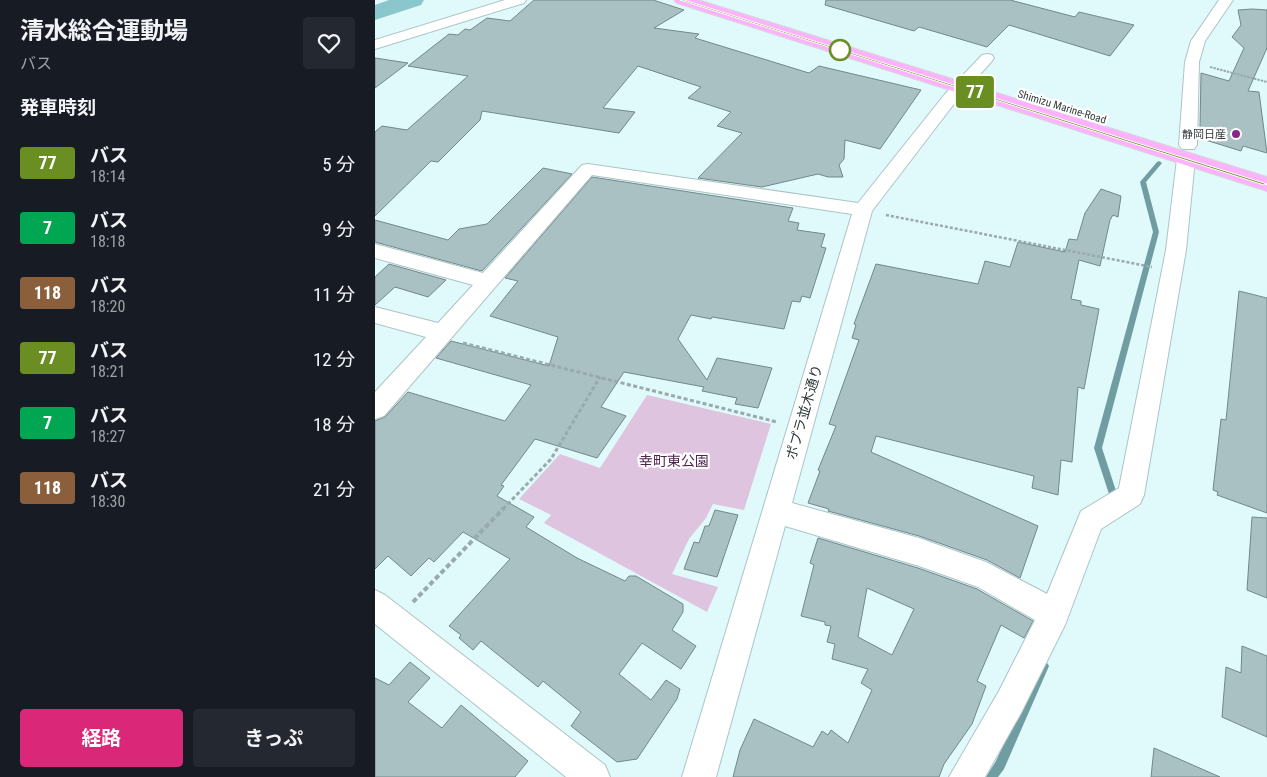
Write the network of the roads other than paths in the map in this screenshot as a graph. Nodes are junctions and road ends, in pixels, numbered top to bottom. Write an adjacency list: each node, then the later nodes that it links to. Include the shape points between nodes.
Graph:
1 (519, 0): 5 (street)
2 (682, 0): 7 (highway, Shimizu Marine-Road)
3 (714, 0): 7 (highway, Shimizu Marine-Road)
4 (1227, 0): 8 (street, via 1198,41 1192,62)
5 (375, 45)
6 (987, 58): 7 (street, ポプラ並木通り)
7 (964, 82): 8 (highway, Shimizu Marine-Road); 11 (street, ポプラ並木通り)
8 (1187, 152): 9 (highway, Shimizu Marine-Road); 10 (highway, Shimizu Marine-Road); 19 (street, via 1172,270 1131,495 1091,520)
9 (1267, 170)
10 (1267, 184)
11 (863, 210): 13 (street, via 588,169); 17 (street, ポプラ並木通り)
12 (375, 251): 13 (street)
13 (488, 282): 15 (street)
14 (375, 315): 15 (street)
15 (441, 335): 16 (street)
16 (375, 409)
17 (776, 511): 19 (street, via 919,552 986,576); 21 (street, ポプラ並木通り)
18 (385, 613): 20 (street)
19 (1054, 614): 22 (street, via 1010,702)
20 (593, 777)
21 (699, 777)
22 (966, 777)

